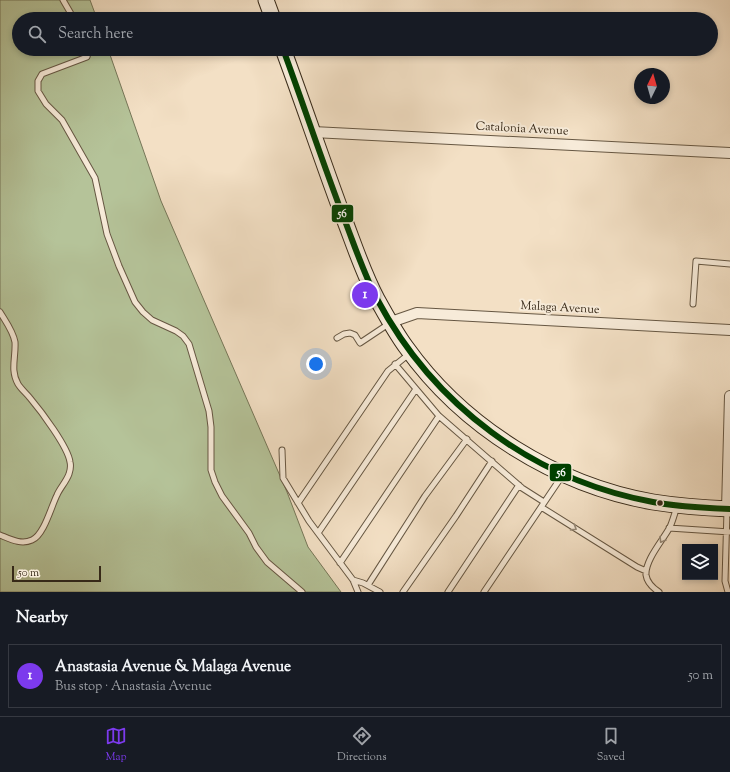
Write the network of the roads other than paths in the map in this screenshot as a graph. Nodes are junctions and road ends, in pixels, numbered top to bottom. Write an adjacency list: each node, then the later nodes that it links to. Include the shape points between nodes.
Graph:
1 (63, 0): 3 (lane)
2 (266, 0): 4 (street)
3 (70, 12)
4 (270, 12)
5 (86, 56): 38 (lane, via 42,74 38,81 38,91 46,104 62,120 95,178 109,241 135,302 152,320 176,331 189,344 209,411 211,470 214,482 267,562)
6 (286, 56): 7 (street)
7 (313, 132): 8 (street, Catalonia Avenue); 12 (street, via 361,264)
8 (730, 153)
9 (730, 264): 10 (lane, via 696,261)
10 (693, 304)
11 (0, 312): 33 (lane, via 14,341 14,376 43,415 65,449 71,464 40,533 27,542 18,542)
12 (391, 322): 13 (street, Malaga Avenue, via 417,314); 14 (lane, via 360,343 350,332); 15 (street)
13 (730, 330)
14 (337, 338)
15 (410, 353): 16 (lane); 23 (street, via 436,383 486,428 520,451)
16 (396, 364): 17 (lane); 26 (lane, via 388,371)
17 (416, 389): 19 (lane); 32 (lane)
18 (730, 396): 29 (street)
19 (439, 416): 20 (lane); 34 (lane)
20 (467, 439): 22 (lane); 37 (lane, via 425,496)
21 (282, 450): 26 (lane, via 283,478)
22 (492, 461): 24 (lane); 41 (lane)
23 (564, 474): 25 (lane); 27 (street, via 628,496)
24 (519, 485): 25 (lane); 42 (lane)
25 (544, 502): 28 (lane)
26 (298, 503): 32 (lane)
27 (677, 505): 29 (street); 30 (lane)
28 (541, 507): 35 (lane, one-way to 35); 43 (lane)
29 (729, 509): 31 (lane)
30 (669, 528): 31 (lane); 35 (lane, one-way to 35)
31 (729, 532): 45 (lane, via 725,581)
32 (318, 533): 34 (lane)
33 (0, 535)
34 (340, 563): 36 (lane)
35 (646, 571): 44 (lane, via 648,581)
36 (353, 580): 37 (lane); 39 (lane)
37 (368, 585): 40 (lane)
38 (302, 592)
39 (358, 592)
40 (380, 592)
41 (403, 592)
42 (448, 592)
43 (484, 592)
44 (659, 592)
45 (728, 592)

